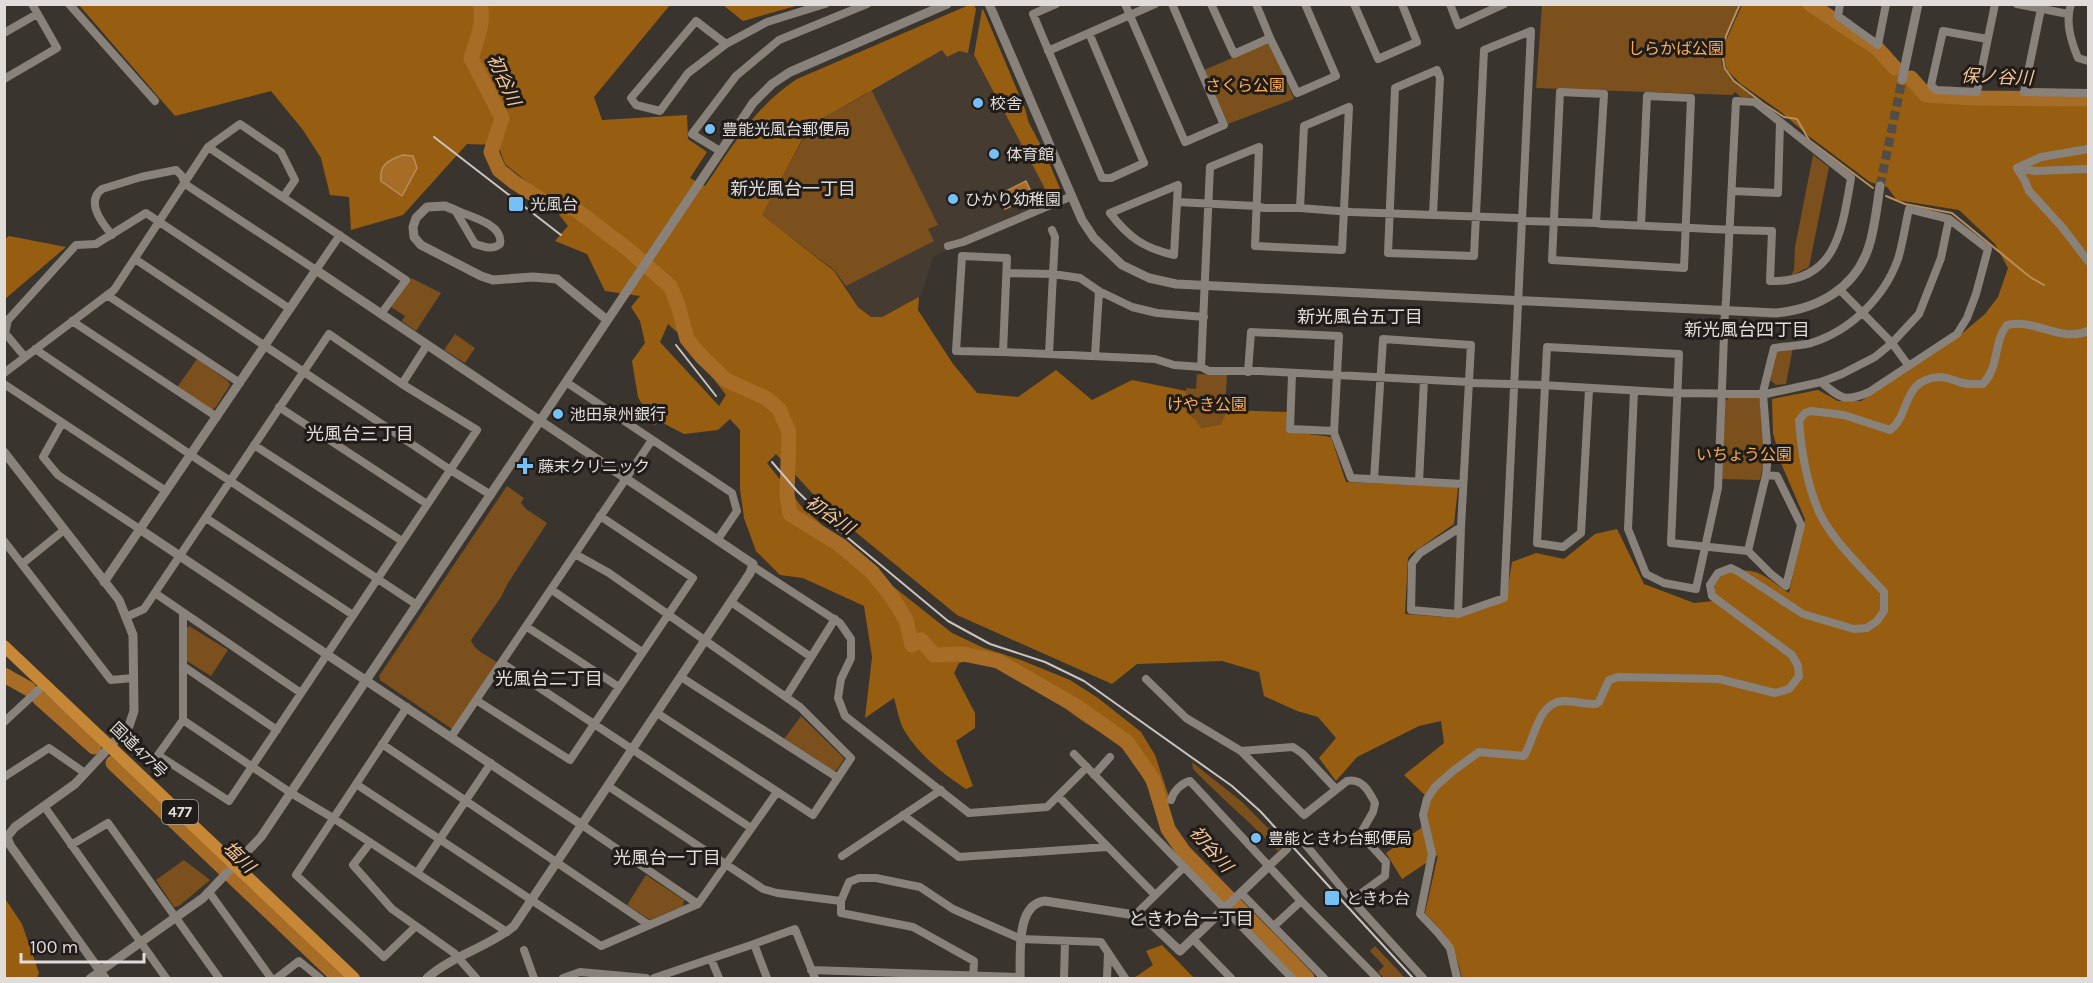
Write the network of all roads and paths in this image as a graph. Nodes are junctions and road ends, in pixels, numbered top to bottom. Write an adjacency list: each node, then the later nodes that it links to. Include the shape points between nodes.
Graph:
1 (32, 4): 25 (street)
2 (69, 4): 38 (street)
3 (825, 4): 32 (street, via 767,22)
4 (867, 4): 42 (street, via 778,40 736,76 692,134)
5 (947, 4): 42 (street, via 779,79 753,103)
6 (989, 4): 49 (street)
7 (1056, 4): 33 (street, via 1034,14)
8 (1125, 4): 27 (street)
9 (1155, 4): 27 (street)
10 (1172, 4): 27 (street, via 1224,125 1185,142)
11 (1211, 4): 30 (street, via 1234,54)
12 (1256, 4): 30 (street)
13 (1305, 4): 30 (street, via 1336,76 1297,93)
14 (1354, 4): 15 (street, via 1378,59 1418,42)
15 (1402, 4)
16 (1450, 4): 23 (street, via 1458,25)
17 (1840, 4): 18 (street, via 1838,16 1878,45)
18 (1886, 4)
19 (1918, 4): 36 (street)
20 (1995, 4): 31 (street)
21 (2018, 4): 24 (street)
22 (2071, 4): 26 (street)
23 (1500, 5)
24 (2041, 7): 26 (street); 37 (street, via 2024,93)
25 (37, 14): 28 (street); 35 (street, via 57,48)
26 (2068, 14): 34 (street, via 2071,41 2078,58)
27 (1129, 15): 29 (street)
28 (4, 33)
29 (1089, 33): 33 (street); 33 (street, via 1144,163 1111,178 1102,178)
30 (1270, 38)
31 (1988, 39): 31 (street, via 1977,92 1936,90 1931,85 1943,31)
32 (726, 44): 32 (street, via 688,73 660,111 636,105 631,98 696,21)
33 (1048, 51)
34 (2088, 61)
35 (4, 79)
36 (1902, 80)
37 (2088, 93)
38 (155, 100)
39 (1780, 122): 47 (street, via 1778,194); 47 (street, via 1755,102 1736,101); 67 (street, via 1851,178 1836,244 1825,261 1804,277 1770,281 1772,231)
40 (208, 147): 45 (street); 48 (street); 48 (street, via 240,124 281,152 295,180)
41 (2088, 149): 43 (street, via 2041,157)
42 (720, 151): 86 (street)
43 (2017, 168): 44 (street); 72 (street, via 2029,191)
44 (2088, 170)
45 (185, 184): 62 (street); 68 (street, via 176,170 102,189 94,203); 73 (street)
46 (1880, 186): 78 (street, via 1869,246 1857,271)
47 (1732, 191): 67 (street)
48 (284, 196): 69 (street)
49 (1072, 196): 70 (street); 76 (street, via 1094,238 1122,265 1161,282)
50 (1177, 202): 50 (street, via 1174,255 1138,242 1110,213 1178,185); 51 (street)
51 (1209, 204): 52 (street); 52 (street, via 1210,167 1258,147); 76 (street)
52 (1256, 206): 53 (street); 55 (street, via 1255,246 1342,250)
53 (1300, 208): 55 (street); 55 (street, via 1304,126 1349,107)
54 (455, 210): 54 (street, via 495,228 500,244 496,248 475,244); 86 (street, via 427,207 416,218 414,237 431,251 493,280 557,279)
55 (1344, 210): 56 (street)
56 (1389, 214): 57 (street); 57 (street, via 1395,88 1437,69 1440,78); 58 (street, via 1388,253 1474,256)
57 (1433, 214): 58 (street)
58 (1476, 218): 60 (street); 60 (street, via 1484,50 1531,31)
59 (1949, 219): 83 (street, via 1909,209 1898,258); 89 (street, via 1941,258 1919,314); 97 (street, via 1988,249 1976,294 1956,334)
60 (1522, 220): 61 (street); 80 (street)
61 (1553, 221): 63 (street); 63 (street, via 1560,92 1604,94); 65 (street, via 1552,260 1684,268)
62 (160, 222): 68 (street, via 146,213); 71 (street); 81 (street)
63 (1596, 223): 64 (street)
64 (1641, 225): 65 (street); 65 (street, via 1647,96 1691,98)
65 (1684, 227): 67 (street)
66 (1052, 230): 75 (street)
67 (1730, 230): 82 (street)
68 (112, 235): 96 (street, via 96,244 76,245 8,320 5,333)
69 (340, 235): 73 (street); 84 (street, via 406,280)
70 (948, 246)
71 (135, 259): 79 (street); 90 (street)
72 (2088, 261)
73 (316, 270): 81 (street); 84 (street)
74 (1007, 273): 75 (street); 93 (street); 93 (street, via 1007,258 962,256 956,351)
75 (1053, 274): 77 (street, via 1080,278); 94 (street)
76 (1205, 286): 80 (street); 85 (street)
77 (1099, 291): 85 (street, via 1132,307 1156,313); 95 (street)
78 (1839, 291): 82 (street, via 1816,305 1790,312); 83 (street)
79 (107, 295): 87 (street); 109 (street)
80 (1518, 300): 82 (street); 112 (street)
81 (290, 309): 90 (street)
82 (1725, 310): 117 (street)
83 (1863, 313): 89 (street); 118 (street, via 1838,332 1810,343 1774,348)
84 (381, 314): 91 (street)
85 (1204, 317): 98 (street)
86 (607, 320): 106 (street)
87 (72, 321): 92 (street); 120 (street)
88 (2088, 331): 158 (street, via 2069,336 2026,323 2007,325 1991,375 1983,384 1940,377 1923,382 1913,388 1890,430 1844,415 1805,413 1799,420 1800,432 1820,512 1839,541 1884,592 1884,610 1867,628 1854,629 1803,614)
89 (1892, 343): 97 (street); 108 (street, via 1875,357)
90 (266, 345): 99 (street); 109 (street)
91 (427, 345): 111 (street); 121 (street)
92 (35, 350): 96 (street); 127 (street)
93 (1003, 352): 94 (street)
94 (1048, 354): 95 (street)
95 (1095, 356): 98 (street, via 1155,359)
96 (26, 357): 101 (street)
97 (1908, 365): 108 (street, via 1856,398 1835,394)
98 (1201, 367): 100 (street, via 1209,371)
99 (303, 371): 111 (street, via 329,334); 119 (street); 128 (street)
100 (1248, 372): 102 (street); 103 (street, via 1251,332 1262,332 1339,336)
101 (4, 373)
102 (1292, 374): 103 (street); 123 (street, via 1290,429)
103 (1336, 376): 104 (street); 123 (street)
104 (1380, 377): 105 (street); 107 (street, via 1383,339 1471,345); 131 (street)
105 (1424, 380): 107 (street); 133 (street)
106 (566, 382): 121 (street); 124 (street)
107 (1469, 382): 112 (street); 134 (street)
108 (1821, 382): 118 (street)
109 (240, 383): 120 (street)
110 (4, 384): 122 (street)
111 (402, 384): 128 (street, via 477,430)
112 (1514, 384): 113 (street); 162 (street, via 1504,598)
113 (1545, 385): 114 (street); 114 (street, via 1537,543 1563,547 1581,533); 116 (street, via 1547,347 1678,354)
114 (1588, 389): 115 (street)
115 (1634, 391): 116 (street); 146 (street, via 1628,529 1646,574 1664,583 1696,589)
116 (1677, 393): 117 (street); 146 (street, via 1671,543)
117 (1722, 393): 118 (street); 146 (street, via 1718,488)
118 (1763, 394): 129 (street)
119 (279, 407): 125 (street); 137 (street)
120 (217, 417): 127 (street)
121 (541, 420): 130 (street); 136 (street)
122 (62, 423): 135 (street); 142 (street, via 43,457 50,468)
123 (1334, 431): 131 (street, via 1351,478)
124 (652, 440): 130 (street); 143 (street, via 732,493 737,511)
125 (254, 445): 132 (street); 145 (street)
126 (4, 452): 141 (street)
127 (191, 455): 132 (street); 135 (street)
128 (449, 470): 136 (street); 137 (street)
129 (1766, 475): 147 (street); 154 (street, via 1777,476 1801,525)
130 (626, 478): 138 (street); 143 (street)
131 (1374, 479): 133 (street)
132 (229, 480): 139 (street); 152 (street)
133 (1419, 482): 134 (street)
134 (1463, 484): 140 (street)
135 (166, 491): 142 (street)
136 (491, 495): 159 (street)
137 (427, 504): 145 (street)
138 (600, 516): 148 (street); 161 (street, via 693,578)
139 (206, 518): 149 (street); 163 (street)
140 (1461, 527): 162 (street); 162 (street, via 1420,553 1412,563 1411,610)
141 (64, 530): 150 (street); 153 (street)
142 (141, 530): 149 (street); 153 (street)
143 (718, 539): 151 (street)
144 (4, 541): 150 (street)
145 (402, 541): 152 (street)
146 (1707, 546): 147 (street)
147 (1748, 551): 154 (street)
148 (575, 554): 155 (street); 161 (street)
149 (180, 556): 156 (street); 170 (street)
150 (22, 564): 175 (street, via 111,680)
151 (754, 567): 157 (street); 165 (street)
152 (378, 578): 159 (street); 163 (street)
153 (104, 582): 164 (street, via 119,600)
154 (1786, 586): 158 (street)
155 (552, 590): 166 (street); 169 (street)
156 (154, 593): 160 (street); 164 (street, via 144,609)
157 (731, 602): 167 (street); 171 (street)
158 (1785, 603): 286 (street, via 1731,568 1718,573 1710,585 1714,599 1792,655 1799,676 1789,689 1775,693 1719,679 1618,677 1609,680 1596,704 1562,701 1552,705 1541,716 1524,756 1479,752 1435,787 1423,815 1432,854 1420,914 1450,948)
159 (417, 605): 177 (street)
160 (183, 613): 173 (street); 180 (street)
161 (668, 614): 167 (street); 169 (street)
162 (1458, 614)
163 (353, 615): 170 (street)
164 (126, 617): 175 (street, via 134,636)
165 (835, 619): 171 (street); 206 (street, via 851,639 851,658 841,679 838,698 845,716)
166 (527, 627): 172 (street); 179 (street)
167 (705, 640): 174 (street); 181 (street)
168 (4, 646): 178 (highway, 国道477号 / 477)
169 (642, 652): 179 (street)
170 (327, 655): 177 (street); 180 (street)
171 (811, 657): 181 (street)
172 (502, 663): 182 (street); 187 (street)
173 (183, 666): 185 (street); 188 (street)
174 (681, 677): 184 (street); 202 (street)
175 (133, 678): 191 (street, via 132,719)
176 (1146, 679): 193 (street, via 1186,718)
177 (366, 681): 183 (street); 208 (street)
178 (45, 684): 186 (street); 191 (highway, 国道477号 / 477)
179 (619, 687): 187 (street)
180 (301, 693): 188 (street)
181 (786, 697): 202 (street, via 851,758)
182 (476, 700): 187 (street, via 570,760); 189 (street)
183 (407, 707): 189 (street); 190 (street)
184 (657, 713): 192 (street); 207 (street)
185 (183, 720): 197 (street); 197 (street, via 158,755 211,790 229,801)
186 (4, 722)
187 (594, 724): 192 (street)
188 (277, 730): 197 (street)
189 (451, 737): 196 (street)
190 (382, 744): 203 (street); 211 (street)
191 (111, 746): 199 (street); 266 (highway, 国道477号 / 477)
192 (633, 750): 204 (street); 216 (street)
193 (1241, 751): 205 (street, via 1293,747); 205 (street, via 1304,814)
194 (1074, 754): 198 (street)
195 (1110, 756): 200 (street)
196 (491, 763): 211 (street); 215 (street)
197 (253, 765): 208 (street)
198 (1087, 767): 200 (street); 209 (street)
199 (86, 773): 201 (street, via 49,748); 212 (street)
200 (1094, 775): 228 (street)
201 (4, 777)
202 (838, 778): 207 (street, via 813,815)
203 (356, 784): 214 (street); 218 (street)
204 (608, 786): 215 (street); 226 (street)
205 (1336, 789): 234 (street, via 1354,780 1369,792 1375,803 1362,831 1386,862 1385,876)
206 (941, 790): 209 (street, via 969,813 1047,807); 213 (street)
207 (777, 792): 216 (street)
208 (291, 793): 214 (street); 230 (street, via 261,837)
209 (1058, 796): 222 (street)
210 (1172, 800): 227 (street, via 1172,794 1190,781)
211 (466, 801): 218 (street); 225 (street)
212 (44, 806): 217 (street); 221 (street)
213 (903, 815): 222 (street, via 958,857); 224 (street)
214 (333, 818): 219 (street); 243 (street, via 296,875 384,957)
215 (582, 825): 225 (street); 237 (street)
216 (751, 828): 226 (street)
217 (6, 836): 255 (street)
218 (440, 839): 229 (street); 233 (street)
219 (370, 843): 229 (street); 243 (street, via 353,865 392,909)
220 (1293, 843): 234 (street, via 1299,837)
221 (71, 845): 240 (street, via 108,823); 248 (street)
222 (1107, 847): 232 (street)
223 (1287, 849): 227 (street)
224 (842, 856)
225 (558, 863): 233 (street); 241 (street)
226 (725, 865): 235 (street, via 763,889); 237 (street)
227 (1269, 866): 231 (street); 236 (street)
228 (1184, 867): 232 (street); 238 (street)
229 (417, 873): 244 (street)
230 (209, 892): 240 (street); 263 (street)
231 (1241, 893): 238 (street); 242 (street)
232 (1155, 895): 239 (street)
233 (532, 900): 241 (street, via 601,946); 244 (street)
234 (1352, 900): 285 (street)
235 (841, 901): 245 (street, via 849,882 859,878 920,887 953,909); 259 (street, via 842,913 913,927 974,961)
236 (1301, 901): 242 (street); 284 (street)
237 (698, 904): 241 (street)
238 (1224, 908): 246 (street); 282 (street)
239 (1136, 915): 245 (street, via 1038,902 1027,911); 246 (street, via 1147,920 1180,951)
240 (175, 918): 248 (street); 262 (street)
241 (649, 925)
242 (1274, 926): 283 (street)
243 (415, 927): 252 (street)
244 (507, 932): 252 (street)
245 (1022, 939): 247 (street); 277 (street)
246 (1193, 939): 281 (street)
247 (1065, 941): 251 (street, via 1101,942); 278 (street)
248 (140, 942): 255 (street); 261 (street)
249 (754, 944): 253 (street); 254 (street, via 795,929); 275 (street)
250 (524, 950): 269 (street)
251 (1108, 953): 279 (street); 280 (street)
252 (458, 957): 267 (street); 268 (street)
253 (711, 959): 257 (street); 274 (street)
254 (811, 970): 258 (street); 276 (street)
255 (103, 975): 260 (street)
256 (581, 975): 270 (street); 271 (street)
257 (672, 976): 273 (street)
258 (930, 976): 259 (street)
259 (973, 977): 277 (street)
260 (90, 978)
261 (166, 978)
262 (219, 978)
263 (271, 978)
264 (277, 978): 265 (street, via 299,961)
265 (320, 978)
266 (354, 978)
267 (427, 978)
268 (476, 978)
269 (534, 978)
270 (563, 978)
271 (628, 978): 272 (street)
272 (646, 978)
273 (654, 978)
274 (719, 978)
275 (767, 978)
276 (814, 978)
277 (1020, 978)
278 (1064, 978)
279 (1107, 978)
280 (1125, 978)
281 (1231, 978)
282 (1292, 978)
283 (1323, 978)
284 (1375, 978)
285 (1423, 978)
286 (1457, 978)

